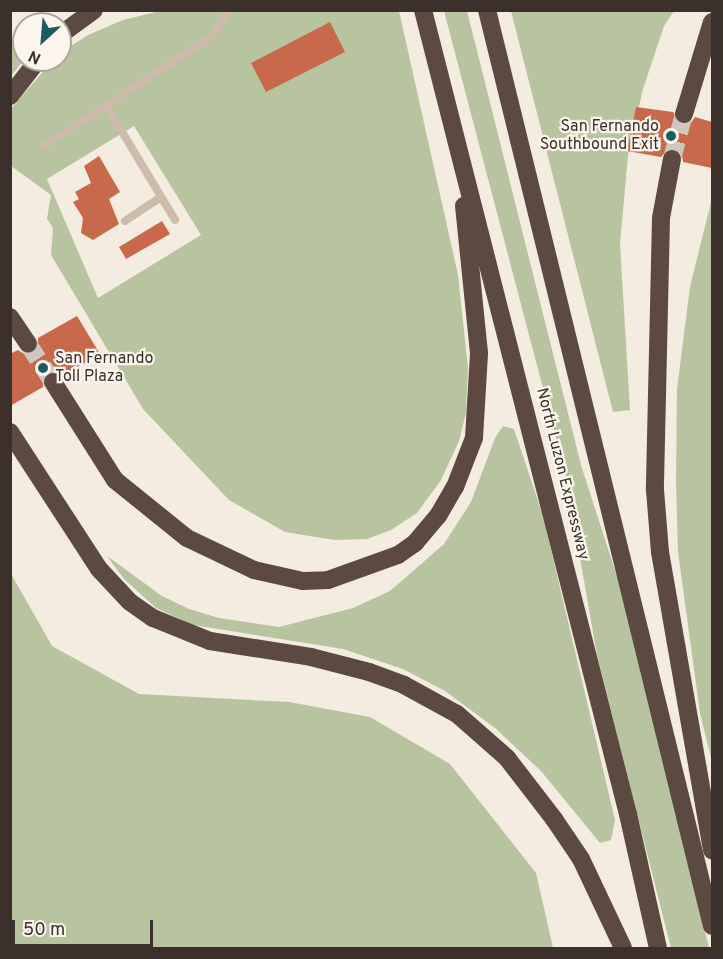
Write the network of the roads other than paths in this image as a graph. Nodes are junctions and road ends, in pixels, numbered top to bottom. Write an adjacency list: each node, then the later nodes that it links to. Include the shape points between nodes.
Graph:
1 (94, 10): 6 (highway)
2 (229, 10): 9 (lane, via 212,36)
3 (423, 10): 11 (highway, North Luzon Expressway)
4 (487, 10): 22 (highway)
5 (712, 22): 10 (highway)
6 (72, 26)
7 (29, 72): 8 (highway)
8 (10, 96)
9 (106, 105): 12 (lane); 14 (lane)
10 (684, 114)
11 (453, 124): 19 (highway, via 478,331 479,399 474,438 455,487 438,516 408,549 328,580 303,581 254,570 187,538 115,480); 24 (highway, North Luzon Expressway, via 625,802)
12 (44, 146)
13 (672, 159): 21 (highway, via 661,218 655,489 660,552)
14 (161, 197): 15 (lane); 16 (lane)
15 (175, 220)
16 (125, 221)
17 (10, 317): 18 (highway)
18 (28, 344)
19 (53, 382)
20 (10, 432): 23 (highway, via 99,569 147,614 194,637 311,657 369,672 435,700 475,728 529,783 582,859)
21 (712, 851)
22 (712, 926)
23 (623, 948)
24 (658, 948)

